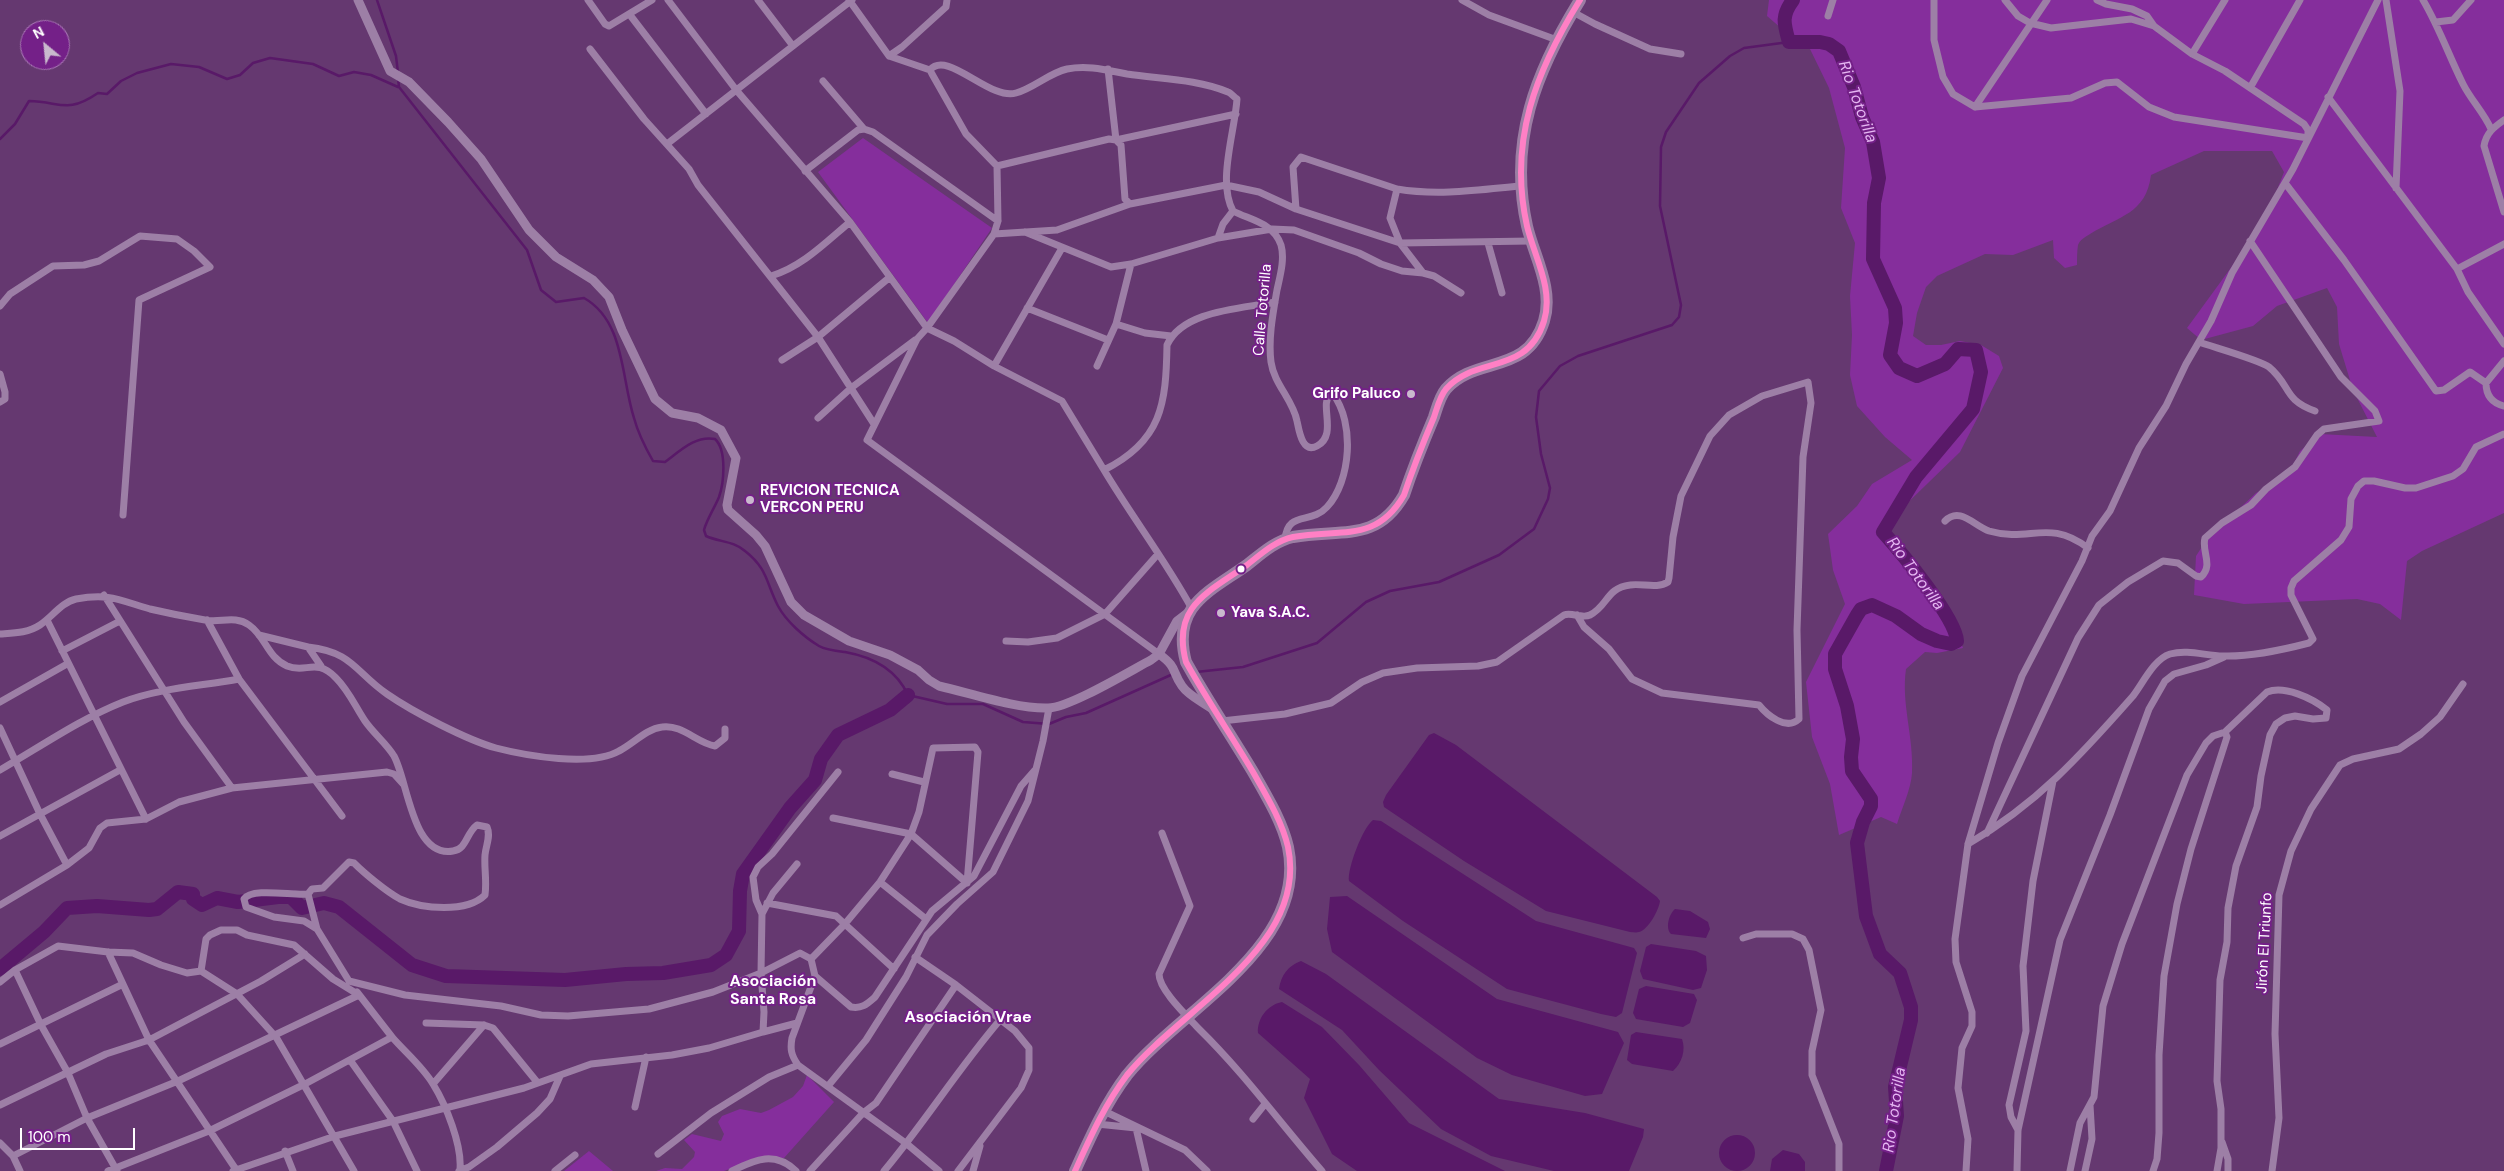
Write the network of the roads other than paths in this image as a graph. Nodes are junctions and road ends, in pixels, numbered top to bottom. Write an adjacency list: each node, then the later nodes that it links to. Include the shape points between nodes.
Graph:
1 (358, 0): 129 (street, via 393,74 403,78 481,159 529,230 556,257 593,280 609,297 655,399 672,412 698,418 721,430 736,458 728,510 765,546 791,602 804,615 849,641 890,656 918,670 939,686 1027,707)
2 (588, 0): 22 (street, via 609,26)
3 (652, 0): 22 (street)
4 (668, 0): 37 (street)
5 (758, 0): 28 (street)
6 (947, 0): 32 (street, via 946,8)
7 (1462, 0): 27 (street, via 1489,15)
8 (1580, 0): 21 (highway)
9 (1833, 0): 23 (street)
10 (1934, 0): 39 (street, via 1934,40 1944,78 1953,94)
11 (2005, 0): 25 (street, via 2018,16)
12 (2047, 0): 25 (street)
13 (2098, 0): 26 (street, via 2148,16)
14 (2225, 0): 31 (street)
15 (2300, 0): 36 (street)
16 (2378, 0): 38 (street)
17 (2386, 0): 54 (street, via 2400,91)
18 (2423, 0): 24 (street)
19 (2472, 0): 24 (street, via 2453,20)
20 (850, 1): 28 (street); 32 (street)
21 (1573, 12): 27 (highway); 30 (street, via 1650,49)
22 (630, 15): 40 (street)
23 (1828, 16)
24 (2436, 22): 44 (street, via 2463,84)
25 (2030, 23): 26 (street, via 2051,28 2131,19); 39 (street)
26 (2154, 26): 31 (street)
27 (1557, 40): 52 (highway, via 1540,72 1525,126)
28 (793, 46): 37 (street)
29 (590, 49): 47 (street)
30 (1682, 54)
31 (2192, 54): 36 (street)
32 (889, 56): 33 (street)
33 (930, 70): 34 (street, via 942,64 999,93 1013,94 1065,70 1079,67); 48 (street, via 966,134)
34 (1108, 70): 41 (street, via 1196,83 1230,92 1237,99); 46 (street)
35 (823, 80): 43 (street)
36 (2250, 88): 45 (street, via 2304,124)
37 (737, 91): 40 (street); 49 (street)
38 (2328, 97): 45 (street); 54 (street)
39 (1975, 107): 45 (street, via 2072,98 2105,83 2117,82 2149,107 2174,117)
40 (706, 114): 47 (street)
41 (1236, 114): 46 (street); 51 (street)
42 (2504, 120): 44 (street)
43 (864, 129): 49 (street, via 858,130); 60 (street, via 873,132)
44 (2491, 130): 55 (street, via 2484,146)
45 (2308, 138): 50 (street)
46 (1116, 140): 48 (street); 56 (street, via 1121,145 1125,199)
47 (667, 144): 75 (street)
48 (997, 166): 60 (street)
49 (805, 170): 61 (street)
50 (2285, 183): 67 (street); 95 (street, via 2344,260 2436,391 2444,390 2470,372)
51 (1226, 185): 56 (street); 57 (street, via 1259,192); 58 (street)
52 (1520, 186): 53 (street, via 1435,194); 66 (highway)
53 (1397, 189): 57 (street, via 1301,157 1293,167); 68 (street, via 1390,218)
54 (2396, 189): 73 (street)
55 (2501, 189): 59 (street)
56 (1130, 204): 63 (street, via 1057,230)
57 (1296, 209): 68 (street)
58 (1233, 211): 62 (street); 65 (street)
59 (2504, 212)
60 (998, 221): 64 (street)
61 (850, 222): 75 (street, via 796,265); 76 (street)
62 (1272, 229): 65 (street); 74 (street, via 1294,230 1360,253 1381,264); 79 (street, Calle Totorilla, via 1280,244 1282,261)
63 (1025, 232): 64 (street); 71 (street)
64 (994, 234): 83 (street)
65 (1218, 238): 72 (street)
66 (1531, 241): 69 (street); 106 (highway, via 1545,284 1546,302 1545,319 1533,344 1524,353 1499,365 1464,375 1445,390 1404,495 1384,520 1368,529 1344,534)
67 (2250, 241): 88 (street); 151 (street, via 2341,378 2375,411 2379,421 2324,429 2317,435 2295,467 2251,505 2205,538 2208,564 2201,577 2178,563 2162,561 2099,605 2078,638)
68 (1400, 244): 69 (street); 74 (street)
69 (1488, 244): 78 (street)
70 (2504, 244): 73 (street)
71 (1062, 248): 72 (street, via 1111,267); 81 (street)
72 (1131, 264): 82 (street)
73 (2457, 269): 89 (street, via 2468,292)
74 (1423, 273): 77 (street)
75 (771, 276): 85 (street)
76 (890, 277): 83 (street); 85 (street)
77 (1461, 293)
78 (1502, 293)
79 (1275, 302): 84 (street, via 1198,317); 106 (street, Calle Totorilla, via 1272,364 1294,410 1299,435 1309,448 1317,447 1324,440 1326,400 1333,394 1338,401 1348,444 1344,473 1334,498 1326,509 1289,524)
80 (0, 306): 104 (street, via 10,294 53,266 99,261 140,236 177,239 201,256 210,267 139,300)
81 (1028, 308): 87 (street); 92 (street)
82 (1116, 324): 84 (street, via 1145,333); 87 (street)
83 (927, 328): 86 (street); 92 (street)
84 (1171, 336): 103 (street, via 1167,345 1162,411 1150,435)
85 (818, 337): 90 (street); 96 (street)
86 (917, 339): 96 (street); 101 (street)
87 (1108, 340): 93 (street)
88 (2199, 342): 99 (street, via 2267,365 2294,401); 107 (street, via 2166,406 2139,448)
89 (2504, 344)
90 (782, 360)
91 (2504, 361): 95 (street)
92 (994, 366): 103 (street, via 1066,404)
93 (1097, 366)
94 (0, 374): 97 (street, via 6,392 5,399)
95 (2486, 383): 98 (street, via 2489,396 2496,404)
96 (851, 388): 100 (street); 101 (street)
97 (0, 402)
98 (2504, 406)
99 (2315, 411)
100 (818, 418)
101 (874, 424): 111 (street, via 868,433 870,443)
102 (2504, 434): 122 (street, via 2476,447 2462,469 2453,476 2416,488 2369,480 2358,486 2351,499 2349,527 2341,540 2294,581 2291,588 2291,595 2313,639 2303,645)
103 (1104, 470): 108 (street)
104 (123, 516)
105 (1945, 521): 107 (street, via 1954,515 1990,531 2019,535 2057,532 2075,538)
106 (1285, 540): 110 (highway, via 1208,590)
107 (2088, 548): 154 (street, via 2022,676)
108 (1158, 554): 110 (street); 111 (street)
109 (104, 595): 113 (street, via 71,600); 114 (street, via 151,609); 115 (street)
110 (1192, 609): 121 (street, via 1177,621); 131 (highway, via 1184,626 1181,644 1186,662)
111 (1106, 614): 118 (street, via 1046,641); 121 (street)
112 (1577, 615): 112 (street, via 1582,625 1609,649 1632,679 1662,693 1760,705 1777,721 1791,723 1799,719 1797,630 1803,458 1811,402 1808,382 1762,396 1729,415 1710,436 1681,496 1668,582 1619,587 1592,614); 131 (street, via 1564,615 1497,662 1384,673 1362,682 1330,703 1285,714)
113 (47, 620): 116 (street, via 29,630); 120 (street)
114 (207, 620): 117 (street, via 238,620 249,625); 125 (street)
115 (120, 621): 120 (street); 127 (street)
116 (0, 634)
117 (258, 635): 119 (street); 124 (street, via 271,655 289,667)
118 (1006, 641)
119 (308, 647): 124 (street); 133 (street, via 324,649 349,659 374,685 412,710 493,747 517,753 591,760 618,752 662,727 688,733 715,746 725,738)
120 (62, 651): 123 (street)
121 (1159, 654): 129 (street, via 1065,704); 131 (street, via 1172,663 1190,694)
122 (2224, 656): 142 (street, via 2199,652 2170,654 2159,661 2078,758); 215 (street, via 2174,674 2165,681 2149,709 2060,940)
123 (68, 664): 128 (street); 130 (street)
124 (321, 666): 144 (street, via 353,698 366,722 385,743)
125 (239, 679): 127 (street); 141 (street)
126 (2463, 684): 254 (street, Jirón El Triunfo, via 2440,718 2399,749 2353,758 2340,766 2311,808 2291,851 2279,895 2275,1034 2278,1118)
127 (165, 692): 130 (street, via 124,701); 145 (street)
128 (0, 702)
129 (1049, 708): 136 (street)
130 (94, 716): 135 (street); 138 (street)
131 (1219, 716): 182 (highway, via 1276,814 1288,846 1289,883 1280,916 1270,932 1214,994)
132 (0, 728): 135 (street)
133 (725, 729)
134 (2225, 732): 205 (street, via 2213,736 2206,743 2187,775 2122,944 2103,1006 2094,1097); 218 (street, via 2267,692 2275,689 2286,690 2327,710 2326,718 2295,716 2276,724 2270,735 2257,807 2236,866 2220,980 2217,1081); 251 (street, via 2227,737 2177,904 2164,976 2159,1055 2160,1132)
135 (16, 760): 137 (street); 146 (street)
136 (1036, 769): 158 (street, via 1021,786 974,876); 169 (street, via 1022,817 993,872 927,935)
137 (0, 770)
138 (120, 770): 146 (street); 149 (street)
139 (838, 772): 162 (street, via 753,877 753,888)
140 (892, 774): 143 (street)
141 (315, 780): 144 (street, via 387,772 394,774); 145 (street); 147 (street)
142 (2053, 781): 151 (street, via 2023,808); 215 (street, via 2033,881 2023,966 2026,1030 2010,1105 2011,1117)
143 (924, 782): 152 (street, via 920,812); 158 (street, via 933,748 978,749)
144 (405, 786): 159 (street, via 420,833 440,852 454,852 462,848 473,828 477,825 487,827 485,895 479,901 460,907 412,902 395,896 349,862 327,887 312,889)
145 (232, 788): 149 (street, via 179,802)
146 (40, 814): 153 (street); 156 (street)
147 (342, 816)
148 (833, 818): 152 (street)
149 (146, 819): 156 (street, via 103,825 89,848)
150 (1162, 833): 182 (street, via 1190,906 1165,958 1159,980)
151 (1987, 833): 154 (street)
152 (911, 834): 157 (street); 158 (street)
153 (0, 836)
154 (1968, 844): 247 (street, via 1956,940 1956,962 1972,1012 1972,1026 1962,1048 1958,1088 1968,1139)
155 (797, 864): 160 (street)
156 (67, 865): 161 (street)
157 (880, 882): 163 (street); 164 (street)
158 (967, 883): 163 (street, via 940,903)
159 (308, 894): 165 (street); 165 (street, via 250,894 243,902 246,907 266,915 304,921)
160 (767, 902): 162 (street); 164 (street, via 836,916)
161 (0, 905)
162 (762, 914): 174 (street)
163 (926, 919): 171 (street)
164 (844, 925): 170 (street); 171 (street)
165 (316, 929): 176 (street)
166 (1743, 938): 246 (street, via 1756,934 1792,934 1802,939 1809,950 1821,1010 1812,1051 1812,1075 1838,1144)
167 (108, 952): 172 (street, via 58,946); 173 (street, via 133,953 187,973); 178 (street)
168 (305, 954): 173 (street, via 283,941 236,930 221,930 206,939); 180 (street); 181 (street, via 333,979)
169 (915, 957): 179 (street); 202 (street, via 866,1040)
170 (811, 959): 174 (street, via 800,953); 175 (street)
171 (894, 969): 175 (street, via 875,997 858,1008 850,1007)
172 (15, 970): 177 (street); 186 (street)
173 (202, 970): 180 (street)
174 (761, 973): 176 (street, via 713,992 649,1009 568,1016 405,995); 188 (street)
175 (815, 976): 185 (street)
176 (349, 981): 181 (street)
177 (0, 982)
178 (121, 985): 186 (street); 191 (street)
179 (956, 985): 183 (street); 209 (street, via 876,1103)
180 (237, 994): 189 (street); 191 (street)
181 (359, 995): 189 (street); 190 (street)
182 (1187, 1017): 203 (street, via 1235,1064); 208 (highway, via 1127,1076)
183 (1000, 1020): 220 (street, via 1023,1038 1029,1048 1031,1062 1020,1088); 221 (street, via 966,1060)
184 (426, 1023): 187 (street)
185 (797, 1023): 188 (street); 195 (street, via 790,1049)
186 (41, 1025): 192 (street); 196 (street)
187 (484, 1025): 199 (street, via 499,1033); 201 (street)
188 (763, 1032): 193 (street, via 708,1048)
189 (276, 1037): 198 (street); 200 (street)
190 (392, 1037): 194 (street); 201 (street)
191 (149, 1040): 196 (street, via 106,1054); 198 (street)
192 (0, 1044)
193 (646, 1057): 197 (street, via 591,1064); 206 (street)
194 (350, 1060): 200 (street); 212 (street)
195 (798, 1065): 202 (street); 223 (street, via 768,1077 711,1113)
196 (68, 1073): 204 (street); 210 (street)
197 (560, 1076): 199 (street); 226 (street, via 550,1099)
198 (178, 1081): 210 (street); 216 (street)
199 (537, 1082): 207 (street)
200 (305, 1084): 216 (street); 217 (street)
201 (433, 1084): 207 (street)
202 (828, 1086): 209 (street)
203 (1265, 1104): 211 (street); 245 (street)
204 (0, 1105)
205 (2090, 1105): 249 (street, via 2080,1123); 250 (street, via 2092,1138)
206 (635, 1107)
207 (444, 1108): 212 (street); 229 (street, via 462,1155)
208 (1104, 1111): 213 (highway); 214 (street)
209 (863, 1113): 221 (street); 237 (street)
210 (87, 1118): 225 (street); 227 (street)
211 (1253, 1119)
212 (393, 1121): 217 (street); 233 (street)
213 (1096, 1124): 214 (street); 242 (highway)
214 (1136, 1128): 243 (street); 244 (street, via 1185,1150)
215 (2018, 1130): 248 (street)
216 (208, 1131): 227 (street); 228 (street)
217 (336, 1136): 222 (street); 232 (street)
218 (2221, 1137): 252 (street); 253 (street)
219 (0, 1143): 225 (street)
220 (980, 1143): 240 (street); 241 (street)
221 (907, 1144): 238 (street); 239 (street)
222 (285, 1152): 228 (street); 231 (street)
223 (658, 1154)
224 (575, 1155): 234 (street)
225 (13, 1156): 230 (street)
226 (471, 1169): 229 (street)
227 (114, 1170)
228 (236, 1170)
229 (460, 1170)
230 (20, 1171)
231 (294, 1171)
232 (354, 1171)
233 (417, 1171)
234 (555, 1171)
235 (732, 1171): 236 (street, via 757,1161 777,1158)
236 (796, 1171)
237 (810, 1171)
238 (884, 1171)
239 (939, 1171)
240 (958, 1171)
241 (973, 1171)
242 (1075, 1171)
243 (1146, 1171)
244 (1207, 1171)
245 (1322, 1171)
246 (1839, 1171)
247 (1966, 1171)
248 (2018, 1171)
249 (2070, 1171)
250 (2085, 1171)
251 (2153, 1171)
252 (2217, 1171)
253 (2228, 1171)
254 (2272, 1171)

